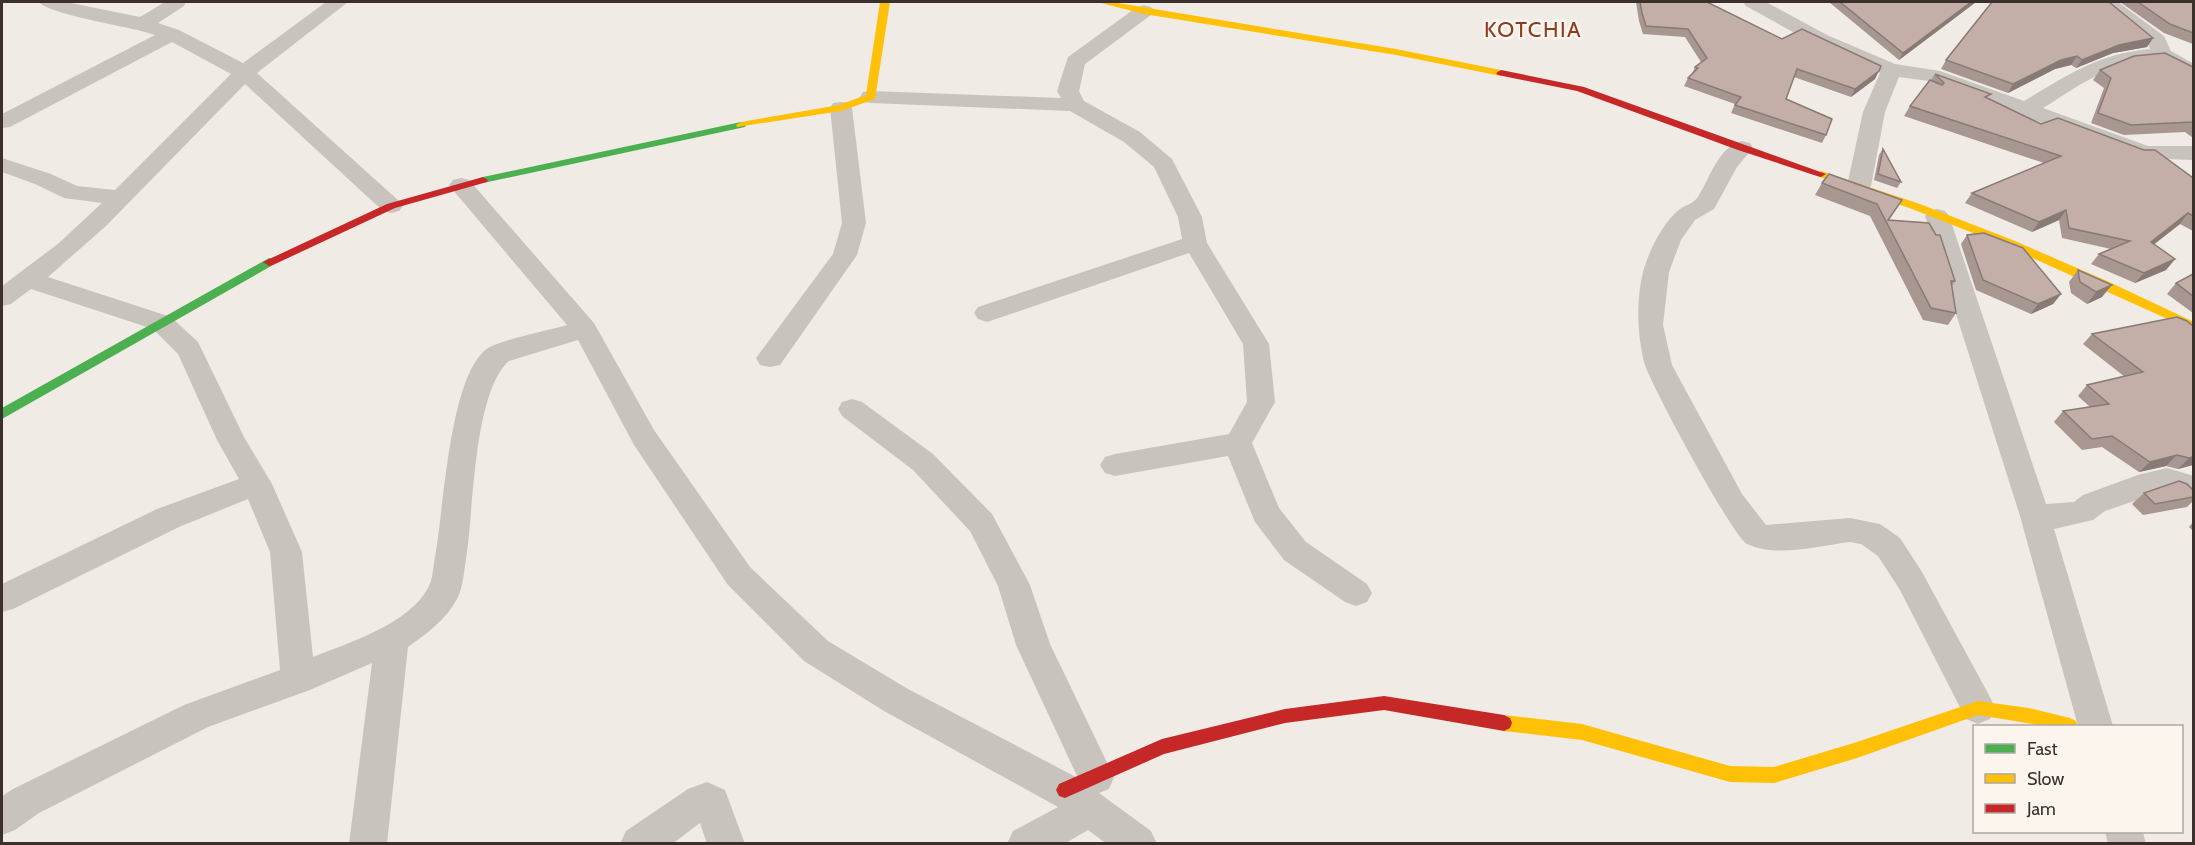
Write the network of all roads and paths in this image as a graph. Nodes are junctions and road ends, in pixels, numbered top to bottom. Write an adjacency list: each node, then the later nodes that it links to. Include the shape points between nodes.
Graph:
1 (49, 2): 9 (street)
2 (177, 2): 9 (street)
3 (337, 2): 13 (street)
4 (885, 2): 15 (street)
5 (1102, 2): 8 (street)
6 (1753, 2): 12 (street, via 1820,39)
7 (2106, 2): 11 (street, via 2157,40)
8 (1144, 11): 16 (street, via 1075,61 1068,91); 20 (street, via 1396,51 1580,89)
9 (143, 24): 10 (street)
10 (172, 34): 13 (street); 19 (street)
11 (2162, 54): 14 (street); 18 (street, via 2131,57 2090,70)
12 (1891, 70): 18 (street, via 1933,75); 24 (street, via 1874,112)
13 (245, 73): 25 (street); 26 (street)
14 (2193, 73)
15 (871, 97): 16 (street); 17 (street)
16 (1075, 105): 28 (street, via 1132,136 1164,164 1190,217)
17 (841, 108): 23 (street, via 686,135); 35 (street, via 854,223 844,255)
18 (2027, 109): 21 (street, via 2145,153)
19 (2, 122)
20 (1742, 148): 24 (street); 47 (street, via 1727,164 1706,204 1687,215 1669,239 1656,272 1650,325 1658,365 1731,502 1755,534 1769,539 1850,530 1869,533 1889,547)
21 (2193, 153)
22 (2, 165): 25 (street, via 72,193)
23 (461, 185): 26 (street); 34 (street)
24 (1859, 186): 27 (street)
25 (121, 198): 29 (street)
26 (391, 206): 32 (street, via 277,258)
27 (1937, 216): 33 (street, via 2029,250); 42 (street)
28 (1195, 243): 31 (street); 38 (street, via 1256,344 1262,402)
29 (29, 280): 30 (street); 32 (street)
30 (2, 298)
31 (987, 313)
32 (162, 323): 37 (street); 40 (street, via 189,349 231,440)
33 (2193, 327)
34 (585, 328): 45 (street, via 499,354 488,364 467,421 444,592 421,619); 50 (street, via 644,437 739,576 816,651 896,700)
35 (770, 358)
36 (852, 409): 50 (street, via 922,462 981,523 1014,585)
37 (2, 414)
38 (1238, 443): 39 (street); 43 (street, via 1266,514 1287,542)
39 (1115, 465)
40 (257, 484): 44 (street, via 168,518); 46 (street, via 286,552)
41 (2193, 491): 42 (street, via 2167,479 2094,503 2082,512)
42 (2036, 516): 49 (street)
43 (1356, 593)
44 (2, 599)
45 (392, 640): 46 (street); 52 (street)
46 (298, 679): 51 (street, via 196,716 26,801)
47 (1978, 708): 48 (street); 50 (street, via 1774,775 1730,774 1582,732 1384,703 1285,716 1162,747)
48 (2066, 725)
49 (2096, 725)
50 (1084, 792): 55 (street); 56 (street)
51 (2, 817)
52 (368, 843)
53 (639, 843): 54 (street, via 707,800 712,802)
54 (726, 843)
55 (1026, 843)
56 (1138, 843)

